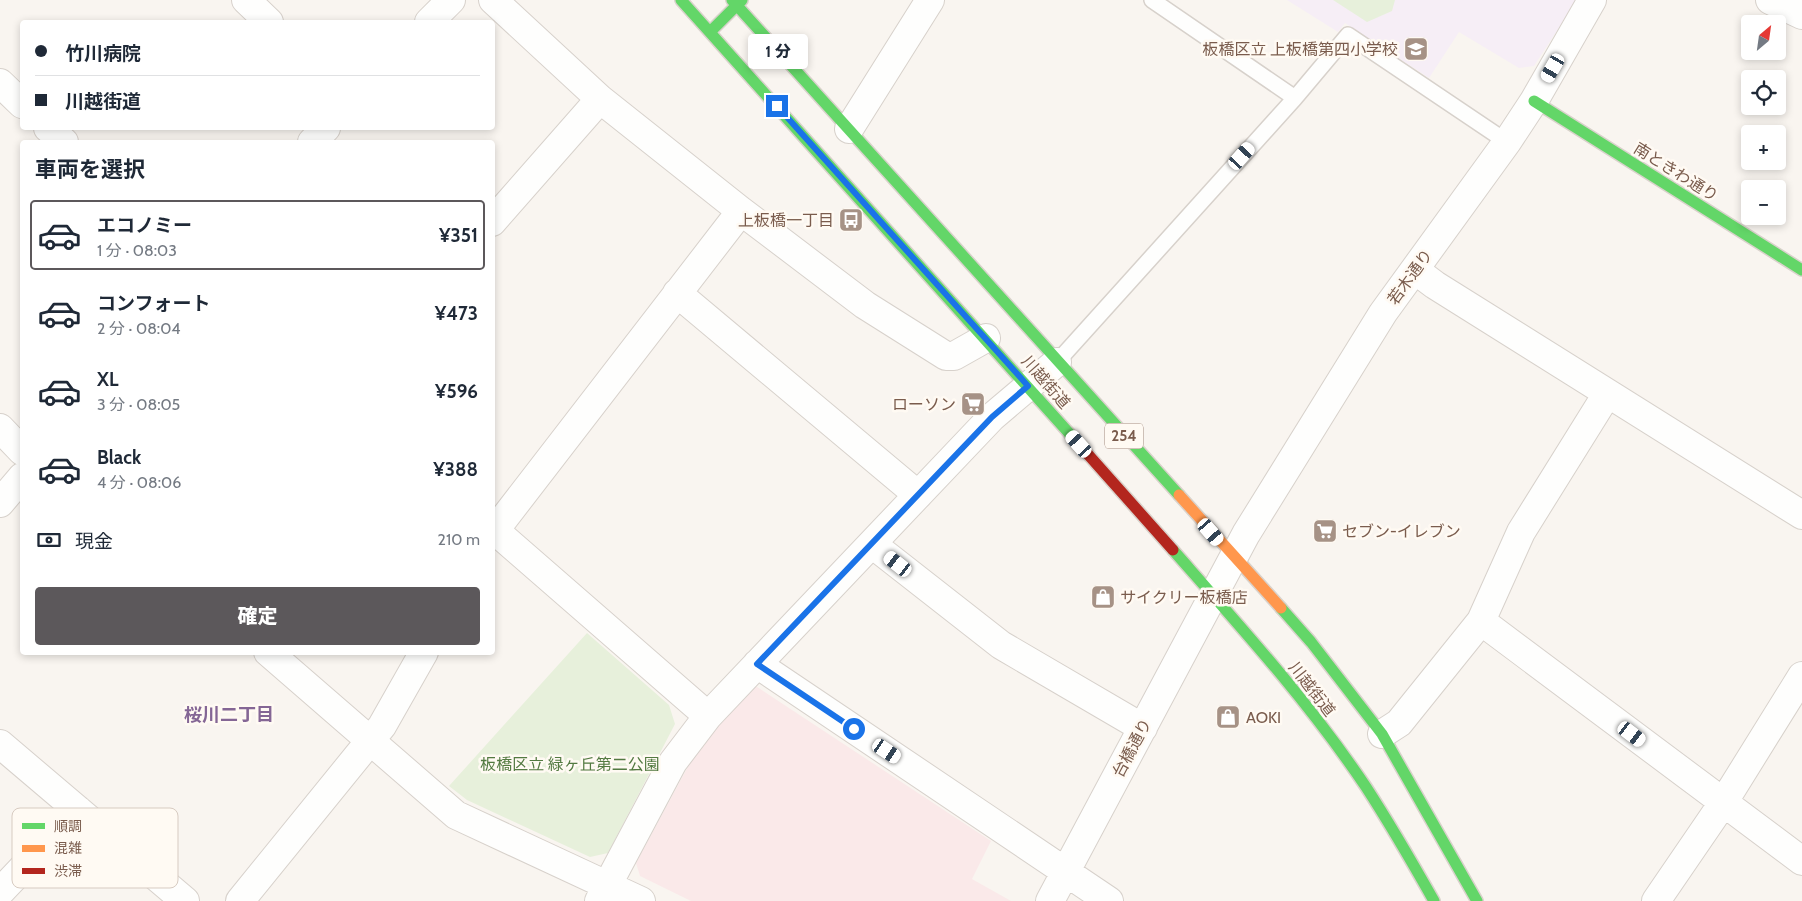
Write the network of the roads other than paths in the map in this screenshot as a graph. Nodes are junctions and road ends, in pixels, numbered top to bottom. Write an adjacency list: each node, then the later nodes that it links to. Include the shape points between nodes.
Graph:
1 (246, 0): 11 (street)
2 (451, 0): 12 (street)
3 (493, 0): 16 (street)
4 (681, 0): 13 (main road, 川越街道 / 254)
5 (930, 0): 19 (street)
6 (1152, 0): 15 (lane)
7 (1592, 0): 17 (street, 若木通り)
8 (1770, 0): 10 (street)
9 (737, 2): 13 (main road); 19 (main road, 川越街道 / 254)
10 (1802, 15)
11 (267, 20)
12 (431, 20)
13 (710, 32): 30 (main road, 川越街道 / 254)
14 (0, 83): 18 (street)
15 (1295, 98): 24 (lane, via 1348,35); 31 (lane)
16 (600, 99): 25 (street); 26 (street)
17 (1534, 101): 24 (street, 若木通り); 28 (main road, 南ときわ通り)
18 (20, 102)
19 (849, 129): 31 (main road, 川越街道 / 254)
20 (50, 130): 22 (street)
21 (324, 130): 23 (street)
22 (62, 140)
23 (314, 140)
24 (1507, 142): 27 (street, 若木通り)
25 (741, 211): 29 (street); 30 (street, via 865,305 946,356 954,356)
26 (495, 219)
27 (1415, 270): 33 (street); 43 (street, 若木通り, via 1383,313)
28 (1802, 270)
29 (677, 293): 37 (street); 40 (street)
30 (986, 338): 32 (main road, 川越街道 / 254)
31 (1057, 362): 32 (street); 43 (main road, 川越街道 / 254)
32 (1028, 386): 37 (street, via 992,417); 44 (main road, 川越街道 / 254)
33 (1607, 394): 39 (street); 45 (street, via 1521,532)
34 (0, 428): 35 (street)
35 (20, 450)
36 (20, 480): 38 (street)
37 (918, 495): 42 (street)
38 (0, 503)
39 (1802, 515)
40 (495, 528)
41 (495, 533): 50 (street)
42 (872, 544): 48 (street); 51 (street, via 1001,645)
43 (1233, 557): 44 (street, 若木通り); 52 (main road, 川越街道 / 254, via 1311,642)
44 (1212, 594): 51 (street, 台橋通り); 68 (main road, 川越街道 / 254, via 1286,680 1356,771)
45 (1481, 621): 52 (street, via 1399,723); 55 (street)
46 (271, 655): 53 (street)
47 (422, 655): 53 (street, via 382,726)
48 (757, 664): 50 (street); 58 (street)
49 (1802, 676): 55 (street)
50 (708, 716): 62 (street, via 673,762)
51 (1143, 728): 58 (street, 台橋通り)
52 (1382, 734): 69 (main road, 川越街道 / 254)
53 (370, 740): 62 (street, via 456,815); 64 (street)
54 (0, 744): 56 (street)
55 (1724, 803): 57 (street); 70 (street)
56 (76, 808)
57 (1802, 861)
58 (1065, 871): 66 (street, 台橋通り); 67 (street)
59 (12, 879): 61 (street)
60 (171, 888): 63 (street)
61 (0, 892)
62 (603, 893): 65 (street)
63 (186, 901)
64 (240, 901)
65 (641, 901)
66 (1050, 901)
67 (1109, 901)
68 (1434, 901)
69 (1477, 901)
70 (1656, 901)

